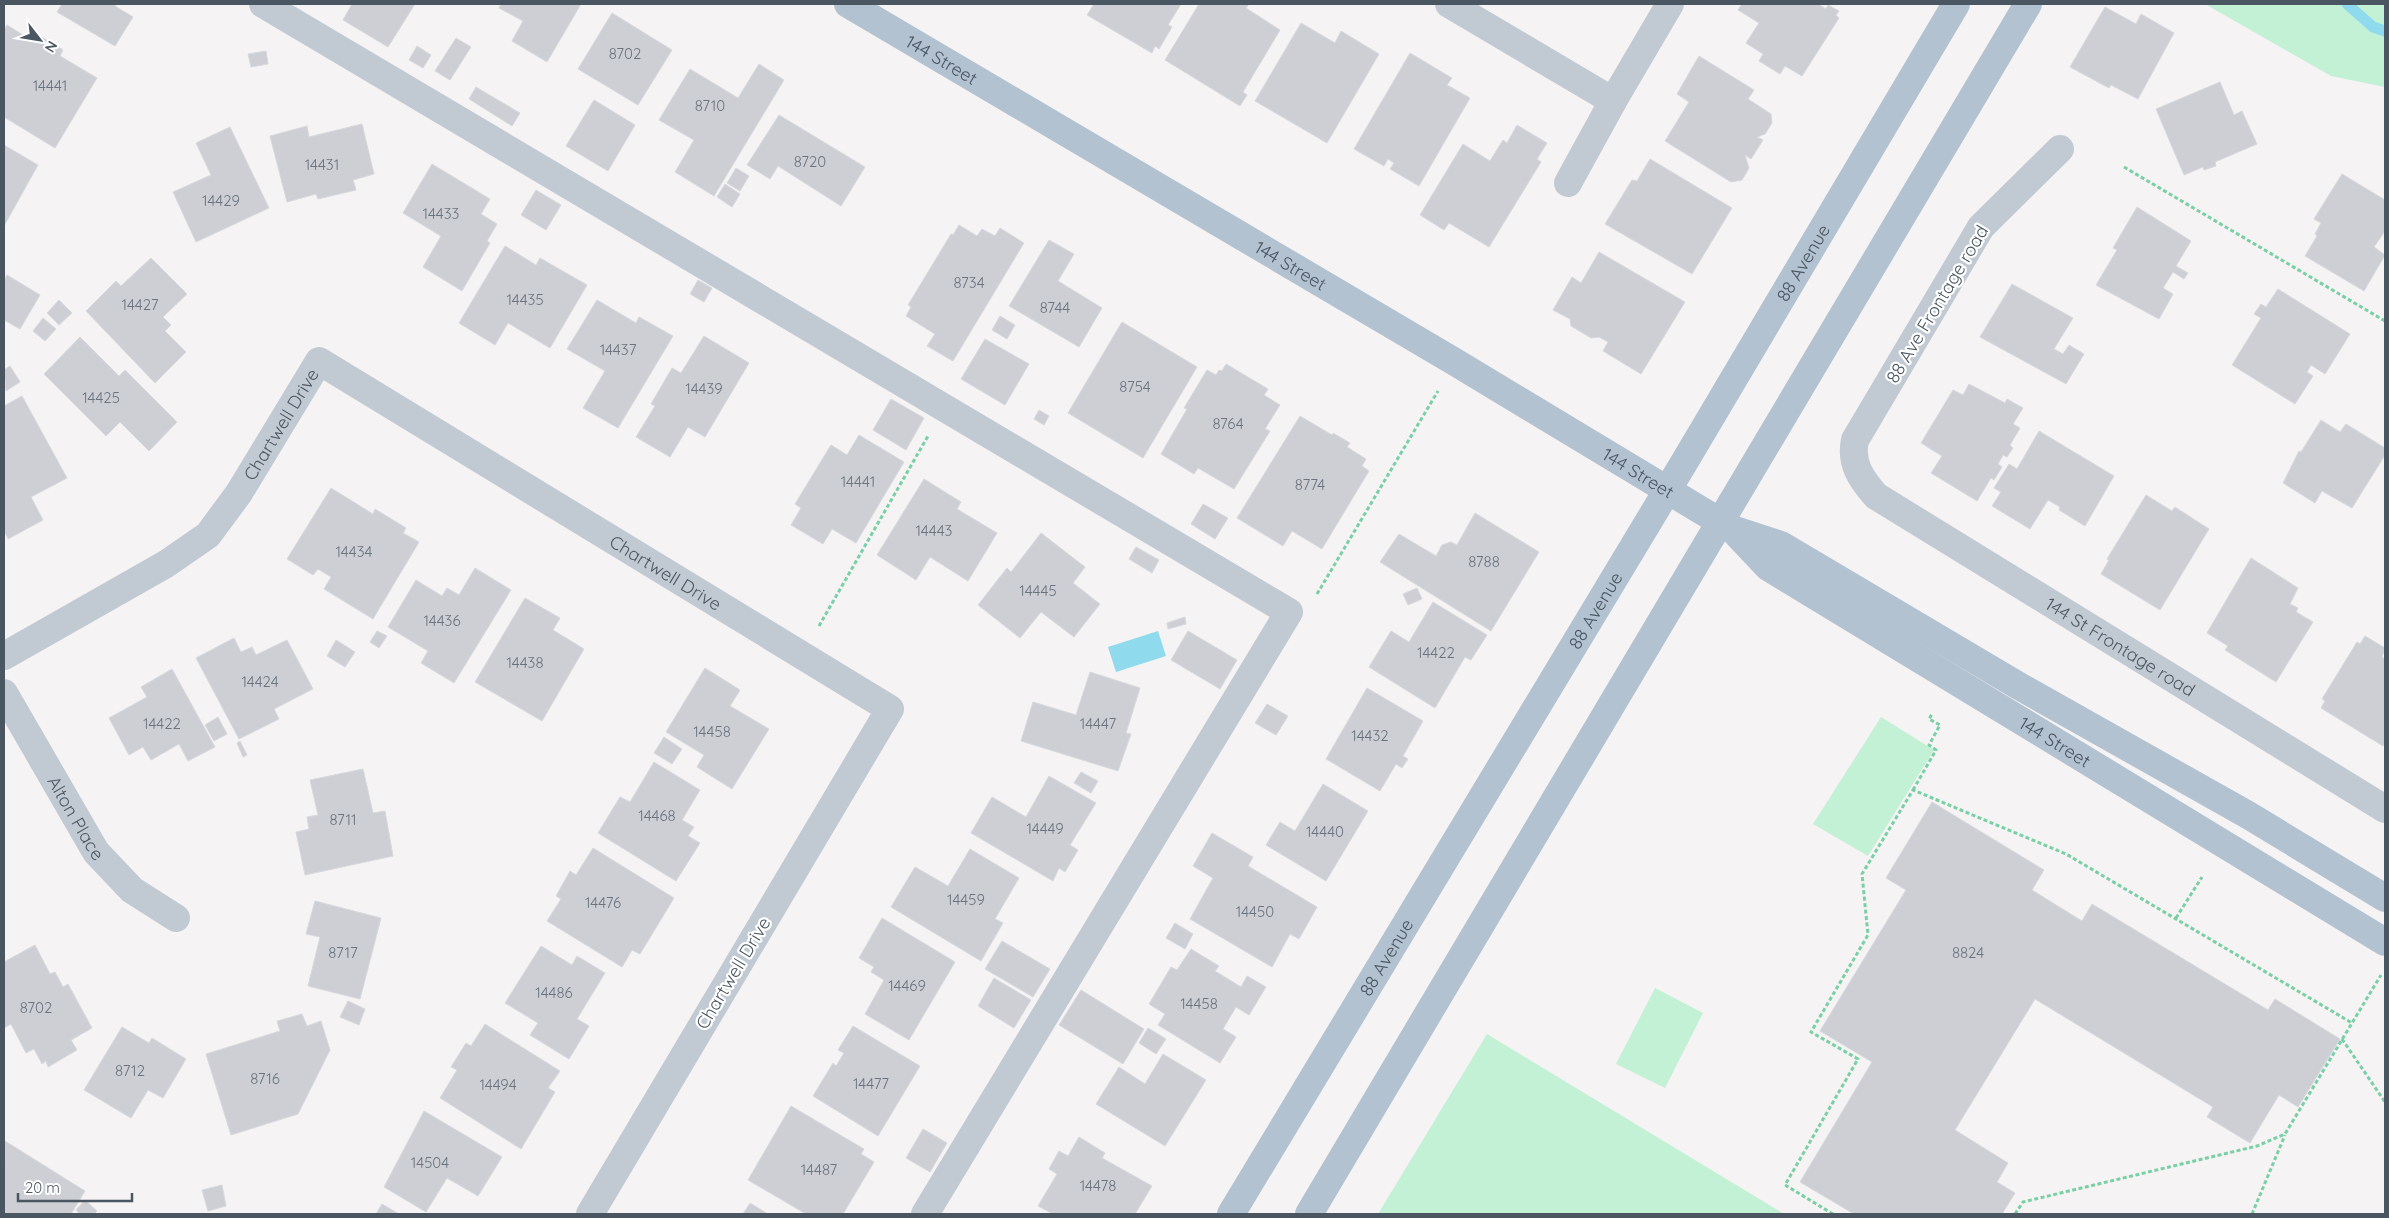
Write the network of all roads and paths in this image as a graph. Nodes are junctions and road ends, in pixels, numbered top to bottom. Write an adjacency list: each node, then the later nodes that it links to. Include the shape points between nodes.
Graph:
1 (263, 4): 13 (street)
2 (848, 4): 12 (main road, 144 Street)
3 (1449, 4): 7 (street)
4 (1670, 4): 7 (street)
5 (1956, 4): 15 (main road, 88 Avenue)
6 (2028, 4): 16 (main road)
7 (1613, 101): 10 (street)
8 (2060, 149): 14 (street, 88 Ave Frontage road, via 1982,227 1855,440 1852,453)
9 (2124, 167): 11 (path)
10 (1568, 183)
11 (2385, 321)
12 (1455, 362): 15 (main road, 144 Street); 17 (path, via 1314,598)
13 (945, 407): 17 (street); 18 (path)
14 (1861, 478): 23 (street, 144 St Frontage road, via 1876,496)
15 (1667, 490): 16 (main road, 144 Street); 36 (main road, 88 Avenue)
16 (1726, 526): 25 (main road, 144 Street, via 1781,545 2019,686 2248,815); 28 (main road, 144 Street, via 1768,567); 37 (main road)
17 (1289, 612): 35 (street)
18 (802, 655): 19 (street, Chartwell Drive, via 320,361 239,493 208,535 166,564); 34 (street, Chartwell Drive, via 890,709)
19 (4, 656)
20 (4, 693): 26 (street, Alton Place, via 96,852 132,890)
21 (1932, 714): 22 (path, via 1929,719 1940,725 1929,745 1936,750)
22 (1913, 790): 27 (path, via 2066,854); 38 (path, via 1862,874 1868,935 1811,1032 1858,1059 1785,1185)
23 (2385, 809)
24 (2202, 877): 27 (path)
25 (2385, 898)
26 (176, 918)
27 (2176, 918): 30 (path)
28 (2385, 942)
29 (2385, 968): 30 (path)
30 (2352, 1023): 31 (path)
31 (2342, 1039): 32 (path); 33 (path)
32 (2385, 1102)
33 (2285, 1134): 39 (path, via 2257,1146 2023,1202); 40 (path)
34 (590, 1214)
35 (925, 1214)
36 (1231, 1214)
37 (1309, 1214)
38 (1833, 1214)
39 (2015, 1214)
40 (2252, 1214)

